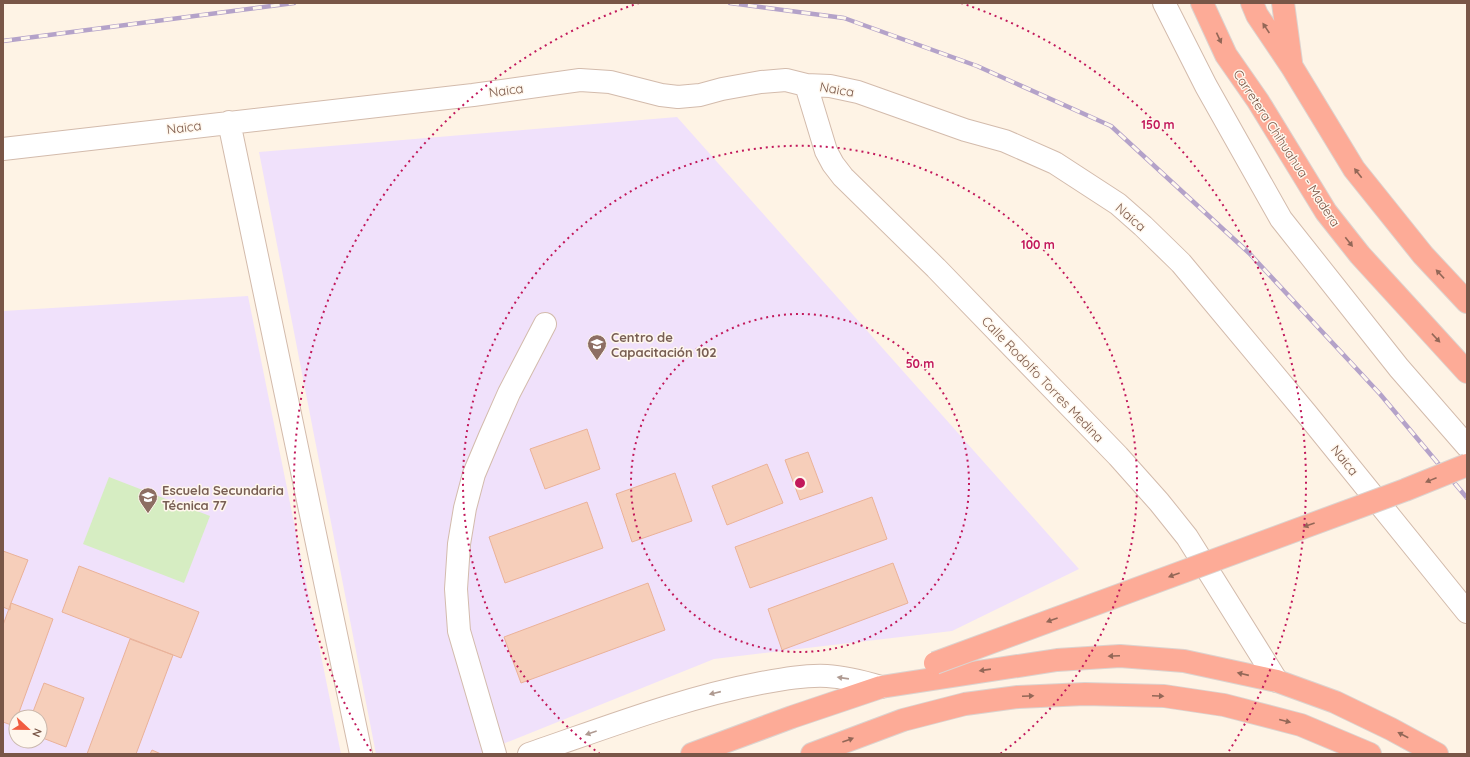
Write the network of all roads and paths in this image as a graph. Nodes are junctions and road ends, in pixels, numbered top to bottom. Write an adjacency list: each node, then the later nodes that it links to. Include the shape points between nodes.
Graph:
1 (1164, 3): 12 (street, via 1206,86 1281,219 1399,368)
2 (1202, 3): 11 (highway, Carretera Chihuahua - Madera, one-way to 11, via 1226,55 1258,101 1326,212 1360,255)
3 (1252, 3): 5 (highway, one-way to 3, via 1257,15)
4 (1283, 3): 5 (highway)
5 (1292, 67): 9 (highway, one-way to 5, via 1422,255 1354,168)
6 (806, 85): 7 (street, Naica, via 786,80 761,82 678,97 610,82 580,80 473,95); 14 (street, Naica, via 830,86 858,92 965,130 1005,141 1055,163 1118,204 1181,263 1306,412); 15 (street, Calle Rodolfo Torres Medina, via 821,137 833,164 1118,456 1159,502 1187,537)
7 (229, 122): 8 (street, Naica); 17 (street)
8 (3, 149)
9 (1467, 302)
10 (545, 324): 18 (street, via 509,393 474,474 459,544 456,589 459,631)
11 (1467, 372)
12 (1467, 446)
13 (1467, 466): 16 (highway, one-way to 16, bridge, via 935,663)
14 (1467, 612)
15 (1277, 681): 16 (highway, one-way to 16, via 1184,661 1120,656 1057,660); 23 (highway, one-way to 15, via 1335,702)
16 (891, 685): 19 (street, one-way to 19, via 829,676 807,676 749,686 707,695); 20 (highway, via 792,717)
17 (361, 754)
18 (495, 754)
19 (529, 754)
20 (692, 754)
21 (812, 754): 22 (highway, one-way to 22, via 903,720 965,704 1018,697 1086,694 1164,696 1224,705 1301,725)
22 (1370, 754)
23 (1437, 754)

